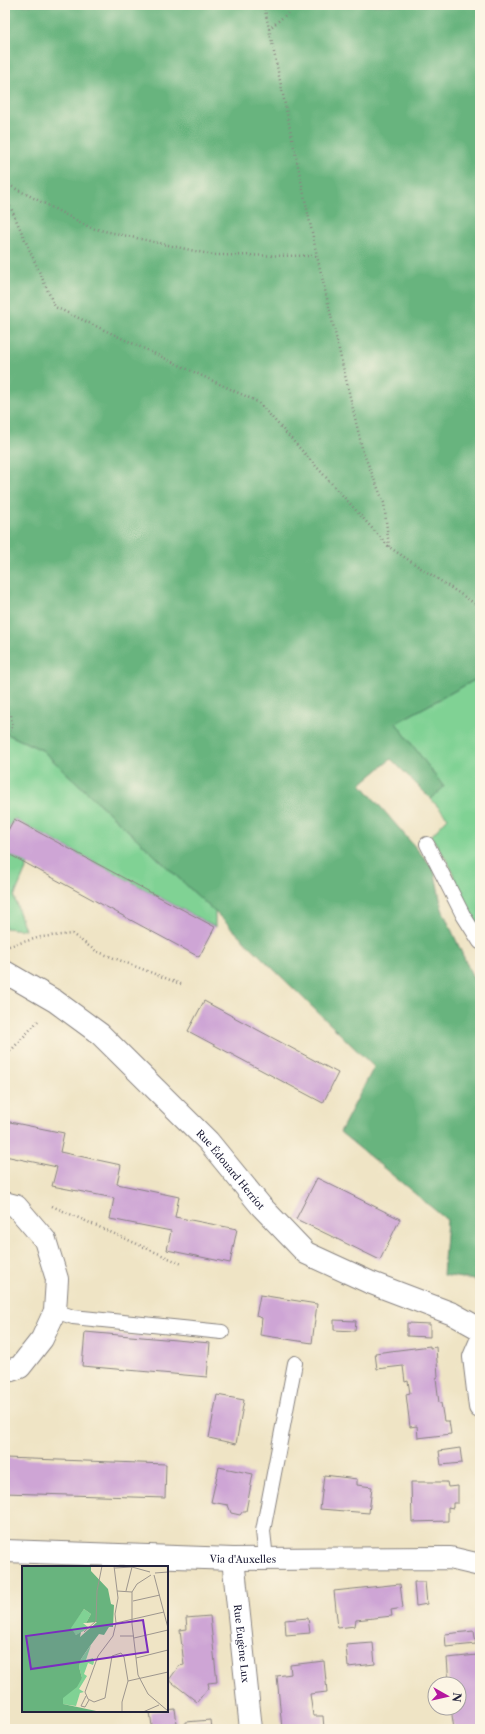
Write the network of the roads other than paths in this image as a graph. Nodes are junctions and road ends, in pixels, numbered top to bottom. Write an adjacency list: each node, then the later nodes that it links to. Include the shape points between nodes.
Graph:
1 (427, 844): 2 (lane, via 463,915)
2 (480, 942)
3 (5, 972): 6 (street, Rue Édouard Herriot, via 55,1001 100,1034 208,1141 261,1206 306,1253 369,1282 453,1314)
4 (5, 1203): 5 (street, via 16,1206 45,1240 57,1279)
5 (55, 1311): 7 (lane, via 73,1317); 10 (street, via 42,1339 20,1367)
6 (480, 1329)
7 (222, 1332)
8 (480, 1343): 11 (street, via 474,1357)
9 (295, 1363): 14 (lane, via 263,1531)
10 (5, 1372)
11 (480, 1407)
12 (5, 1551): 13 (street, Via d'Auxelles)
13 (233, 1559): 14 (street, Via d'Auxelles); 16 (street, Rue Eugène Lux)
14 (266, 1559): 15 (street, Via d'Auxelles, via 450,1558)
15 (480, 1565)
16 (250, 1729)

